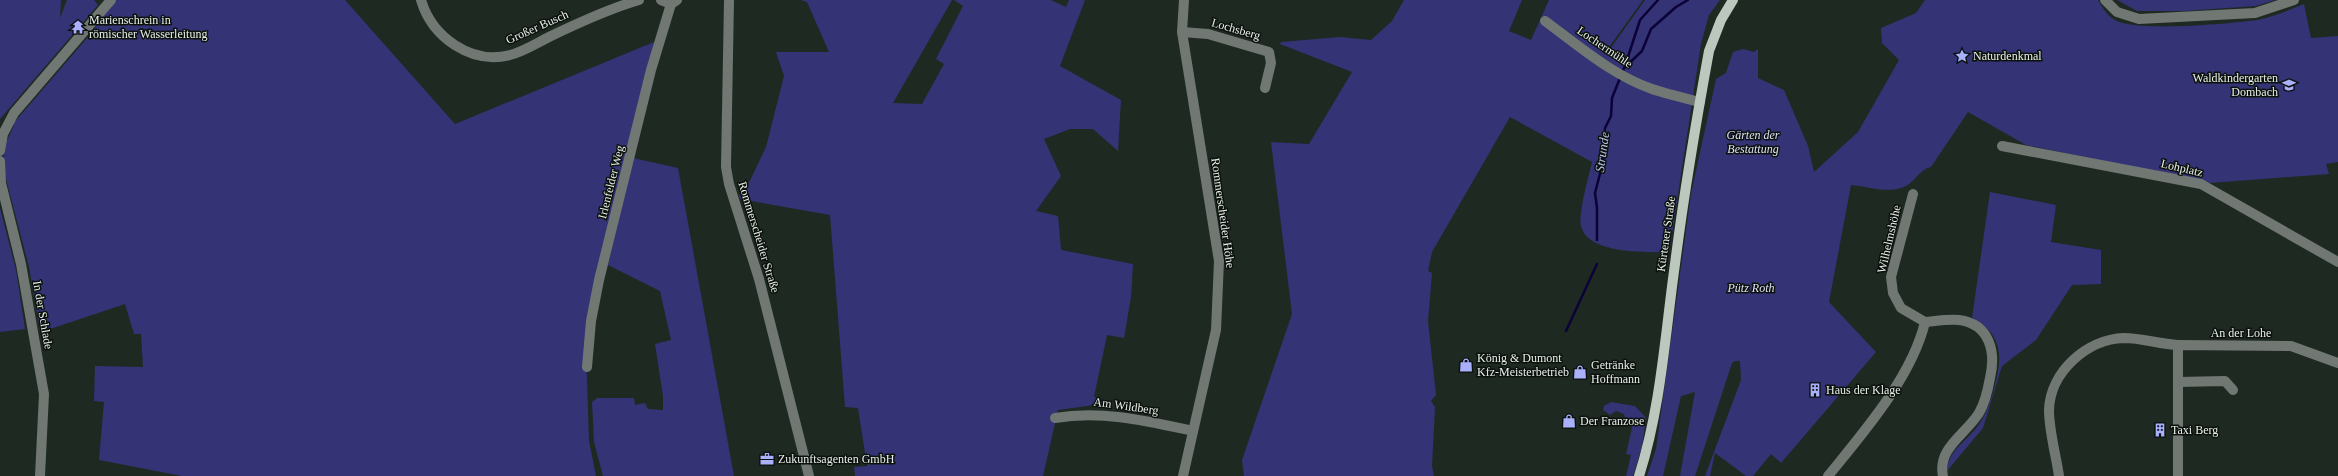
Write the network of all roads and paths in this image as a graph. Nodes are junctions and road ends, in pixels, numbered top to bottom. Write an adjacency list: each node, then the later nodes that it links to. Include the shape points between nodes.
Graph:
1 (111, 0): 16 (street, via 14,113 3,134)
2 (421, 0): 3 (street, Großer Busch, via 432,24 456,48 480,56 510,55 576,24)
3 (639, 0)
4 (661, 0): 10 (street, Irlenfelder Weg)
5 (729, 0): 29 (street, Rommerscheider Straße, via 726,167 759,279)
6 (1184, 0): 12 (street, Rommerscheider Höhe)
7 (1733, 0): 14 (main road, Kürtener Straße, via 1721,20 1709,51)
8 (2105, 0): 9 (street, via 2117,12 2139,19 2255,13)
9 (2294, 0)
10 (674, 2): 23 (street, Irlenfelder Weg, via 651,70 599,280 591,321)
11 (1545, 21): 14 (street, Lochermühle, via 1604,64 1627,77 1651,88)
12 (1182, 32): 13 (street, Lochsberg, via 1208,34 1269,52 1271,64); 27 (street, Rommerscheider Höhe, via 1219,261 1216,330)
13 (1265, 88)
14 (1700, 102): 31 (main road, Kürtener Straße, via 1675,264 1659,395 1650,443)
15 (2002, 146): 19 (street, Lohplatz, via 2201,184)
16 (0, 151)
17 (0, 161): 28 (street, In der Schlade, via 2,184 21,264 44,394)
18 (1913, 194): 20 (street, Wilhelmshöhe, via 1891,277 1893,293 1901,308)
19 (2338, 262)
20 (1926, 322): 32 (street, via 1914,354 1896,384); 33 (street, via 1967,322 1987,337 1994,356 1989,386 1979,413 1950,446 1941,465)
21 (2178, 345): 22 (street, An der Lohe, via 2291,346); 24 (street); 34 (street, An der Lohe, via 2140,338 2122,338 2096,345 2072,359 2055,388 2049,409)
22 (2338, 363)
23 (587, 367)
24 (2178, 382): 25 (street, via 2225,381); 35 (street)
25 (2233, 390)
26 (1055, 418): 27 (street, Am Wildberg, via 1100,414)
27 (1193, 431): 30 (street, Rommerscheider Höhe)
28 (40, 476)
29 (810, 476)
30 (1182, 476)
31 (1639, 476)
32 (1828, 476)
33 (1943, 476)
34 (2059, 476)
35 (2178, 476)

